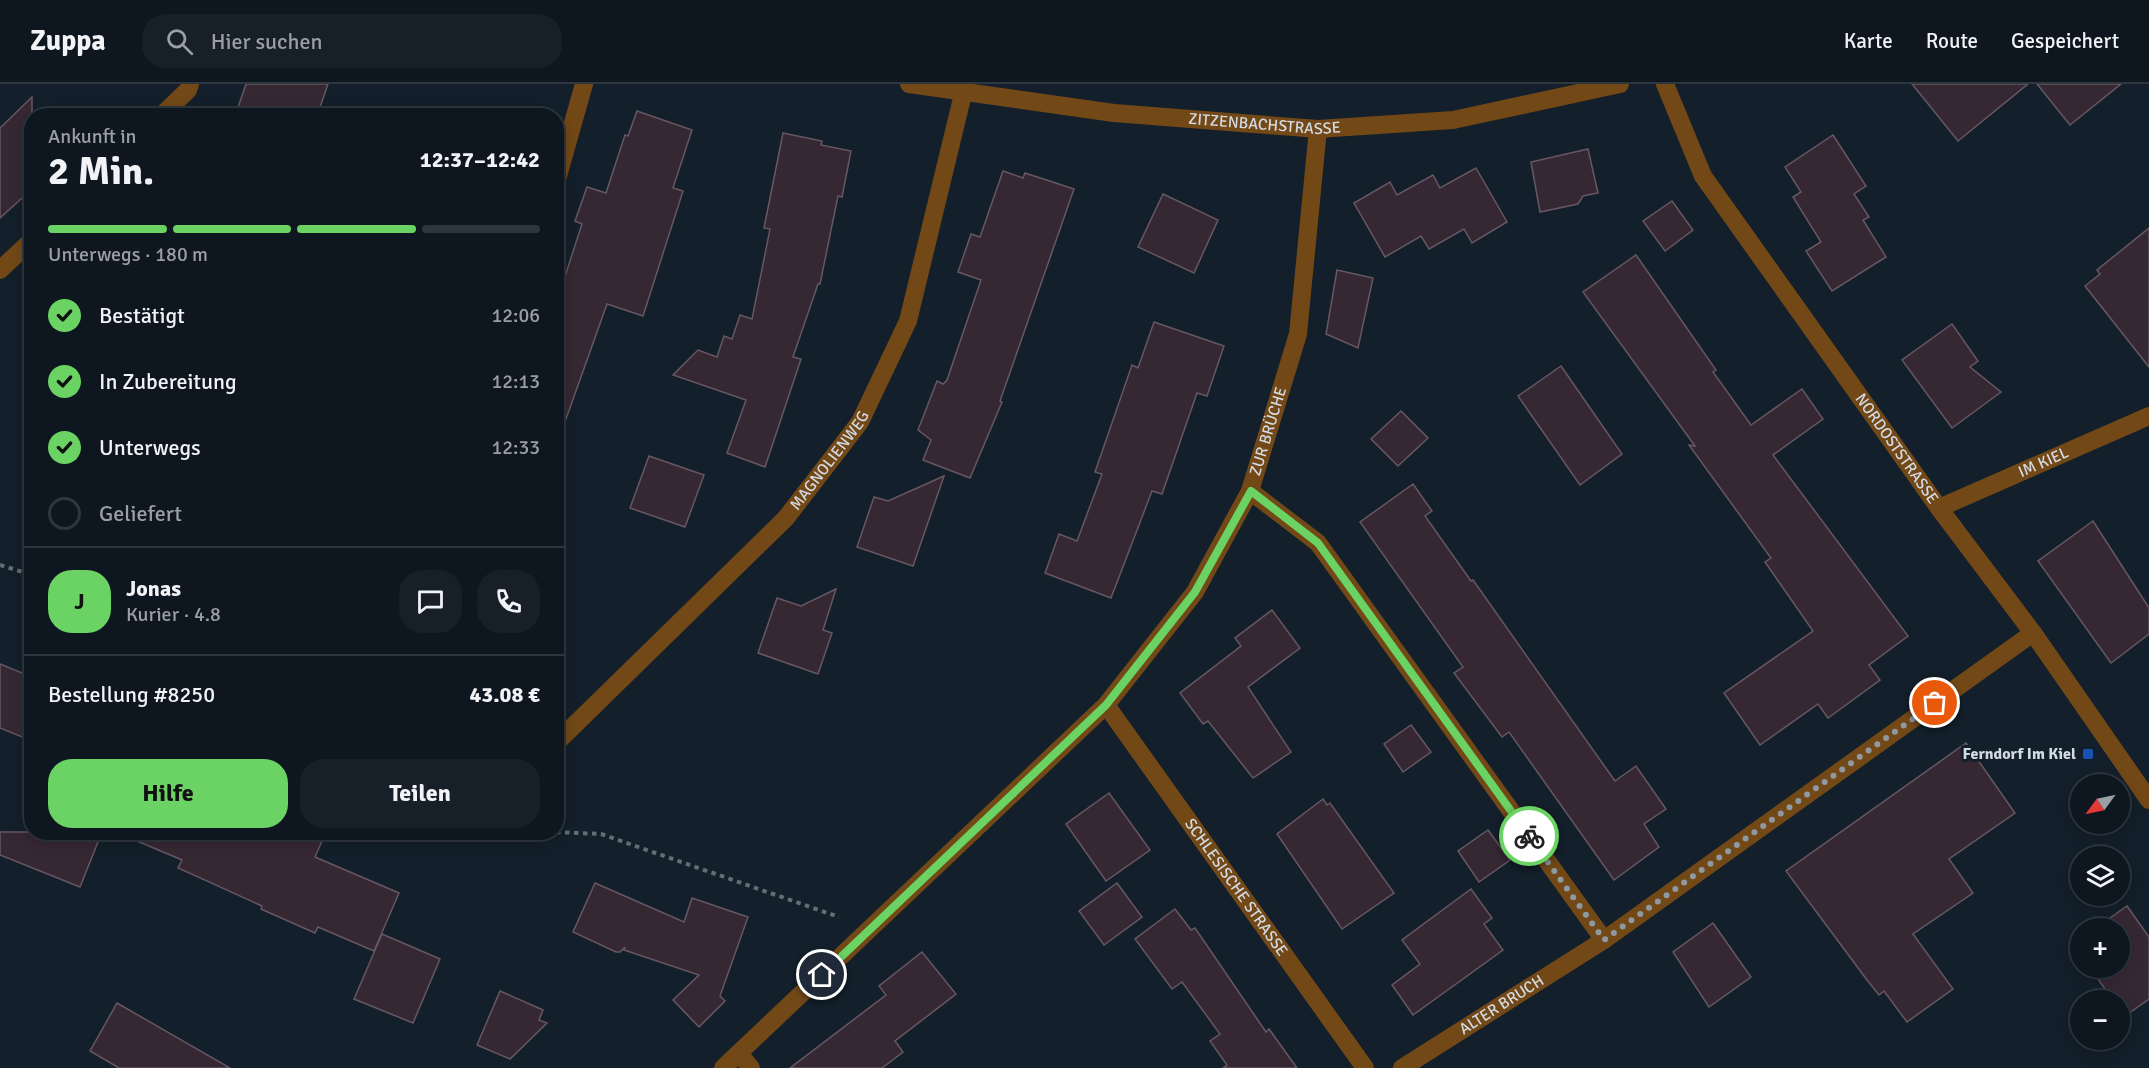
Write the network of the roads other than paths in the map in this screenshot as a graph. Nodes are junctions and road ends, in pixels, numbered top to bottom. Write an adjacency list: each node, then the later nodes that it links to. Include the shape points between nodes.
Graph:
1 (190, 84): 7 (street)
2 (584, 84): 9 (street)
3 (909, 84): 6 (street, ZITZENBACHSTRASSE)
4 (1620, 84): 8 (street, ZITZENBACHSTRASSE, via 1454,120)
5 (1665, 84): 14 (street, NORDOSTSTRASSE, via 1702,176)
6 (963, 94): 8 (street, ZITZENBACHSTRASSE, via 1114,112); 17 (street, MAGNOLIENWEG, via 908,321 860,422 786,518)
7 (169, 108)
8 (1318, 129): 13 (street, ZUR BRÜCHE, via 1298,334)
9 (564, 155)
10 (24, 248): 11 (street)
11 (0, 270)
12 (2149, 416): 14 (street, IM KIEL)
13 (1251, 491): 16 (street, ZUR BRÜCHE, via 1195,592); 19 (street, via 1318,543)
14 (1939, 508): 15 (street, NORDOSTSTRASSE)
15 (2033, 633): 18 (street, NORDOSTSTRASSE); 19 (street, ALTER BRUCH)
16 (1106, 705): 20 (street, ZUR BRÜCHE); 23 (street, SCHLESISCHE STRASSE)
17 (564, 735)
18 (2149, 800)
19 (1604, 940): 24 (street, ALTER BRUCH)
20 (739, 1053): 21 (street, ZUR BRÜCHE); 22 (street)
21 (723, 1068)
22 (751, 1068)
23 (1365, 1068)
24 (1401, 1068)

